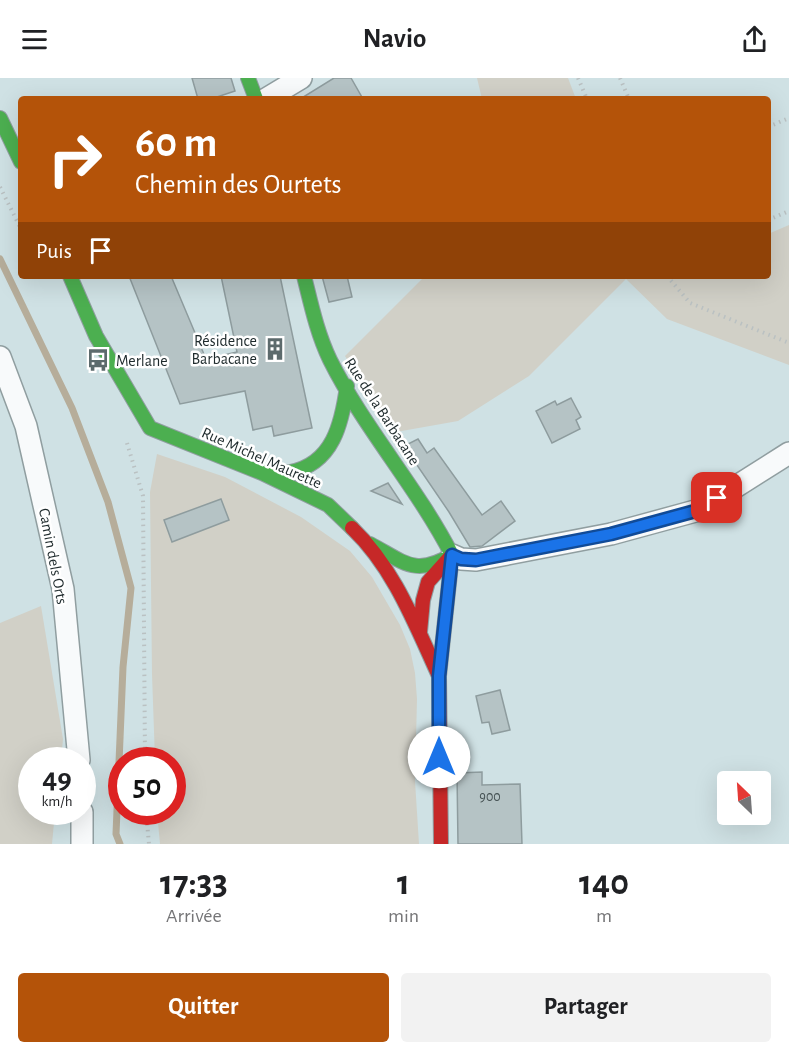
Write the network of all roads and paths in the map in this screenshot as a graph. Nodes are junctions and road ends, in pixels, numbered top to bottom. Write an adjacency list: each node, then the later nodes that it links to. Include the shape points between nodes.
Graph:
1 (249, 78): 5 (main road)
2 (301, 78): 6 (street)
3 (578, 78): 7 (path)
4 (620, 78): 8 (path)
5 (255, 96)
6 (271, 96)
7 (586, 96)
8 (628, 96)
9 (0, 118): 12 (main road)
10 (789, 118): 11 (path)
11 (771, 126)
12 (18, 156)
13 (0, 187): 16 (path)
14 (789, 211): 15 (path)
15 (771, 219)
16 (18, 223)
17 (71, 279): 25 (main road, Rue Michel Maurette, via 96,336 150,428)
18 (305, 279): 22 (main road, Rue de la Barbacane, via 319,334)
19 (670, 279): 20 (path, via 690,303)
20 (789, 343)
21 (0, 357): 30 (street, Camin dels Orts, via 26,426 63,589)
22 (347, 386): 25 (main road, via 344,415 325,456 291,472); 27 (main road, Rue de la Barbacane)
23 (125, 436): 31 (path, via 143,496)
24 (789, 453): 27 (street, via 699,510 611,534 476,560)
25 (262, 472): 26 (main road, Rue Michel Maurette, via 328,505)
26 (367, 542): 27 (main road, via 417,567 431,566); 28 (main road, Rue Michel Maurette, via 402,595)
27 (452, 555): 28 (main road, via 428,582); 29 (main road)
28 (420, 632): 29 (main road, Rue Michel Maurette)
29 (439, 676): 36 (main road)
30 (78, 747)
31 (145, 747)
32 (82, 825): 34 (street)
33 (147, 825): 35 (path)
34 (82, 844)
35 (149, 844)
36 (441, 844)

